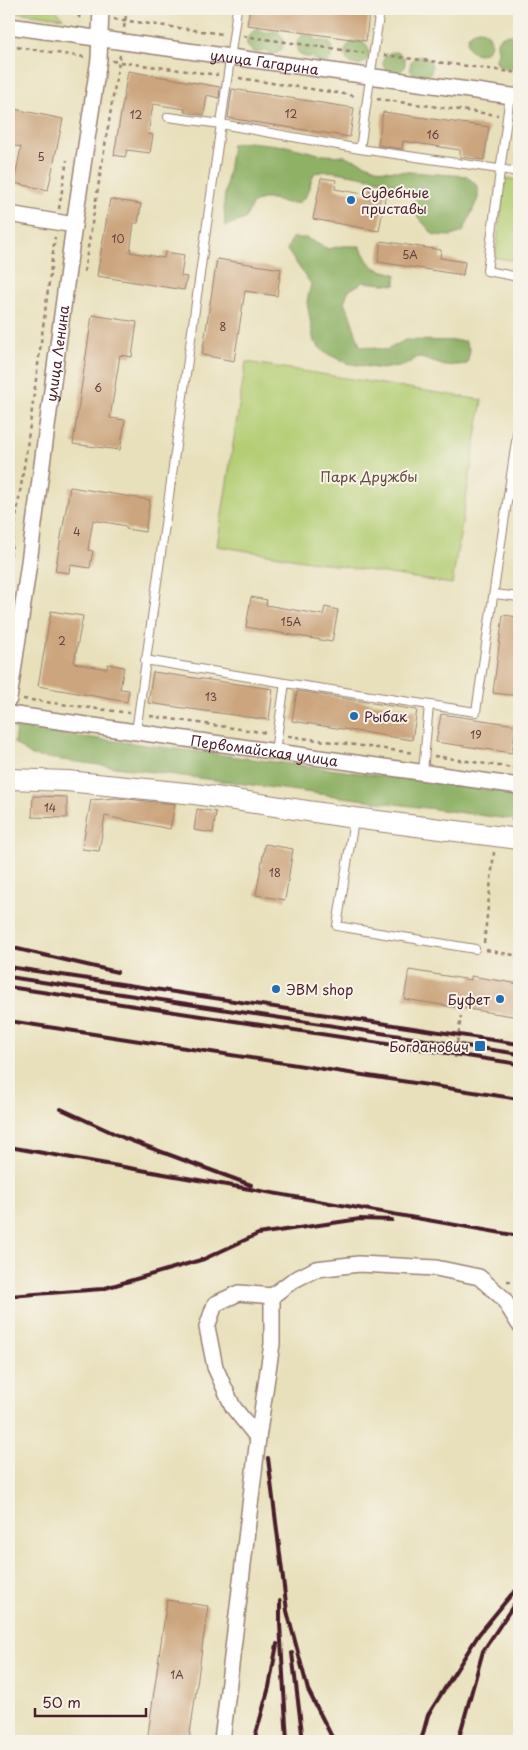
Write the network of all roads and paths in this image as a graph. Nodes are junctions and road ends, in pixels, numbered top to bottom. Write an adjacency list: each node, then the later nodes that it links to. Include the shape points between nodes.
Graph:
1 (72, 9): 5 (path)
2 (237, 9): 7 (lane)
3 (380, 9): 10 (lane)
4 (101, 13): 5 (path); 7 (path); 8 (street, улица Ленина)
5 (79, 16): 8 (path)
6 (9, 26): 8 (street, улица Гагарина)
7 (233, 35): 10 (path); 11 (lane)
8 (93, 37): 11 (street, улица Гагарина); 12 (path); 13 (street, улица Ленина)
9 (9, 46): 12 (path)
10 (373, 54): 14 (path); 16 (lane)
11 (230, 56): 15 (lane); 16 (street, улица Гагарина)
12 (83, 57): 13 (path)
13 (99, 59): 15 (path); 28 (street, улица Ленина)
14 (519, 73)
15 (227, 76): 18 (path); 21 (lane)
16 (370, 76): 17 (street, улица Гагарина); 18 (lane)
17 (514, 96): 19 (lane)
18 (367, 98): 19 (path); 22 (lane)
19 (507, 116): 24 (lane)
20 (168, 117): 21 (lane)
21 (221, 124): 22 (lane); 35 (lane)
22 (360, 149): 24 (lane)
23 (68, 154): 27 (path)
24 (500, 169): 25 (lane); 29 (lane, via 487,272)
25 (519, 172)
26 (9, 214): 27 (street)
27 (57, 223): 28 (street); 32 (path)
28 (74, 225): 37 (street, улица Ленина)
29 (519, 277)
30 (519, 421): 31 (lane)
31 (519, 431): 33 (lane)
32 (9, 564)
33 (495, 594): 34 (lane); 38 (lane, via 476,712)
34 (519, 597)
35 (145, 660): 36 (lane); 40 (lane)
36 (285, 683): 38 (lane); 42 (lane)
37 (9, 698): 40 (path)
38 (429, 705): 44 (lane)
39 (9, 714): 41 (street, Первомайская улица)
40 (138, 715): 41 (lane); 42 (path)
41 (136, 732): 43 (street, Первомайская улица)
42 (278, 735): 43 (lane); 44 (path)
43 (275, 751): 46 (street, Первомайская улица)
44 (425, 755): 45 (path); 46 (lane)
45 (519, 769)
46 (423, 772): 48 (street, Первомайская улица)
47 (9, 779): 50 (main road, via 67,781 195,794)
48 (519, 786)
49 (519, 812): 51 (path)
50 (354, 818): 51 (main road); 53 (lane, via 337,926)
51 (496, 836): 52 (main road); 54 (path, via 484,950)
52 (519, 839)
53 (475, 949)
54 (519, 956)
55 (461, 1016): 56 (path)
56 (455, 1058)
57 (507, 1280): 58 (path)
58 (519, 1282)
59 (272, 1296): 60 (street, via 316,1268 359,1264 436,1268 479,1277 503,1298); 61 (street, via 272,1344); 61 (street, via 239,1293 215,1304 207,1327 215,1368 233,1407)
60 (519, 1324)
61 (258, 1438): 62 (street)
62 (222, 1741)

